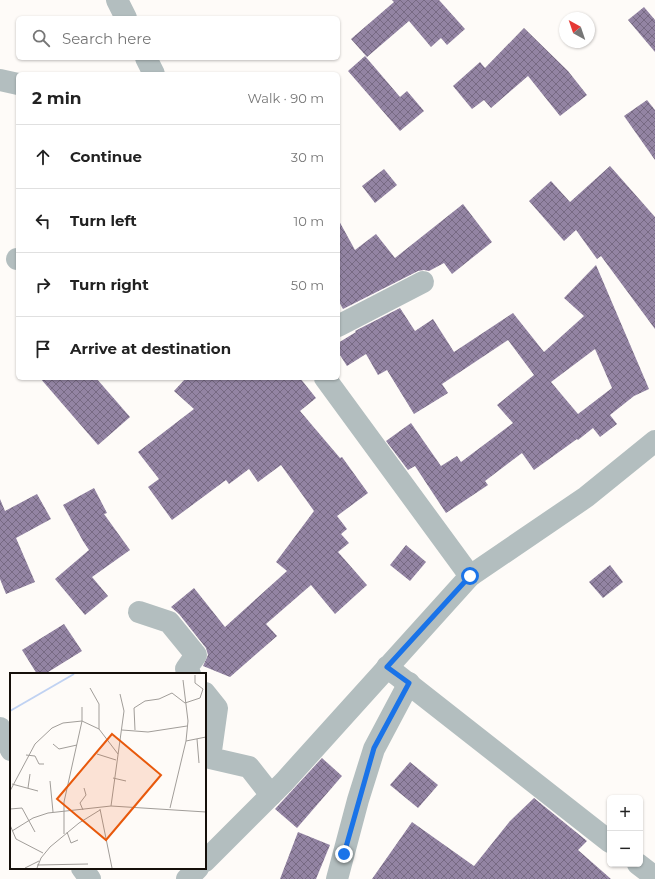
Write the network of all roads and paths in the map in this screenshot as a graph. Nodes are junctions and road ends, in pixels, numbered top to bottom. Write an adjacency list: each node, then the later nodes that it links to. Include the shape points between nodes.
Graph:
1 (117, 0): 2 (street)
2 (125, 16)
3 (147, 60): 4 (street)
4 (153, 72)
5 (0, 80): 6 (street)
6 (16, 84)
7 (423, 282): 8 (street)
8 (340, 325)
9 (326, 380): 11 (street)
10 (655, 441): 11 (street, via 586,497)
11 (470, 576): 13 (street)
12 (139, 612): 14 (street, via 169,622 196,655 186,669)
13 (387, 667): 15 (street); 19 (street)
14 (189, 673)
15 (409, 683): 20 (street); 28 (street, via 374,748)
16 (206, 693): 19 (street, via 217,708 210,758 249,767)
17 (0, 728): 18 (street)
18 (10, 748)
19 (270, 795): 21 (street)
20 (607, 840)
21 (206, 860)
22 (642, 867): 25 (street)
23 (83, 869): 26 (street)
24 (197, 869): 27 (street)
25 (655, 877)
26 (90, 879)
27 (187, 879)
28 (337, 879)

